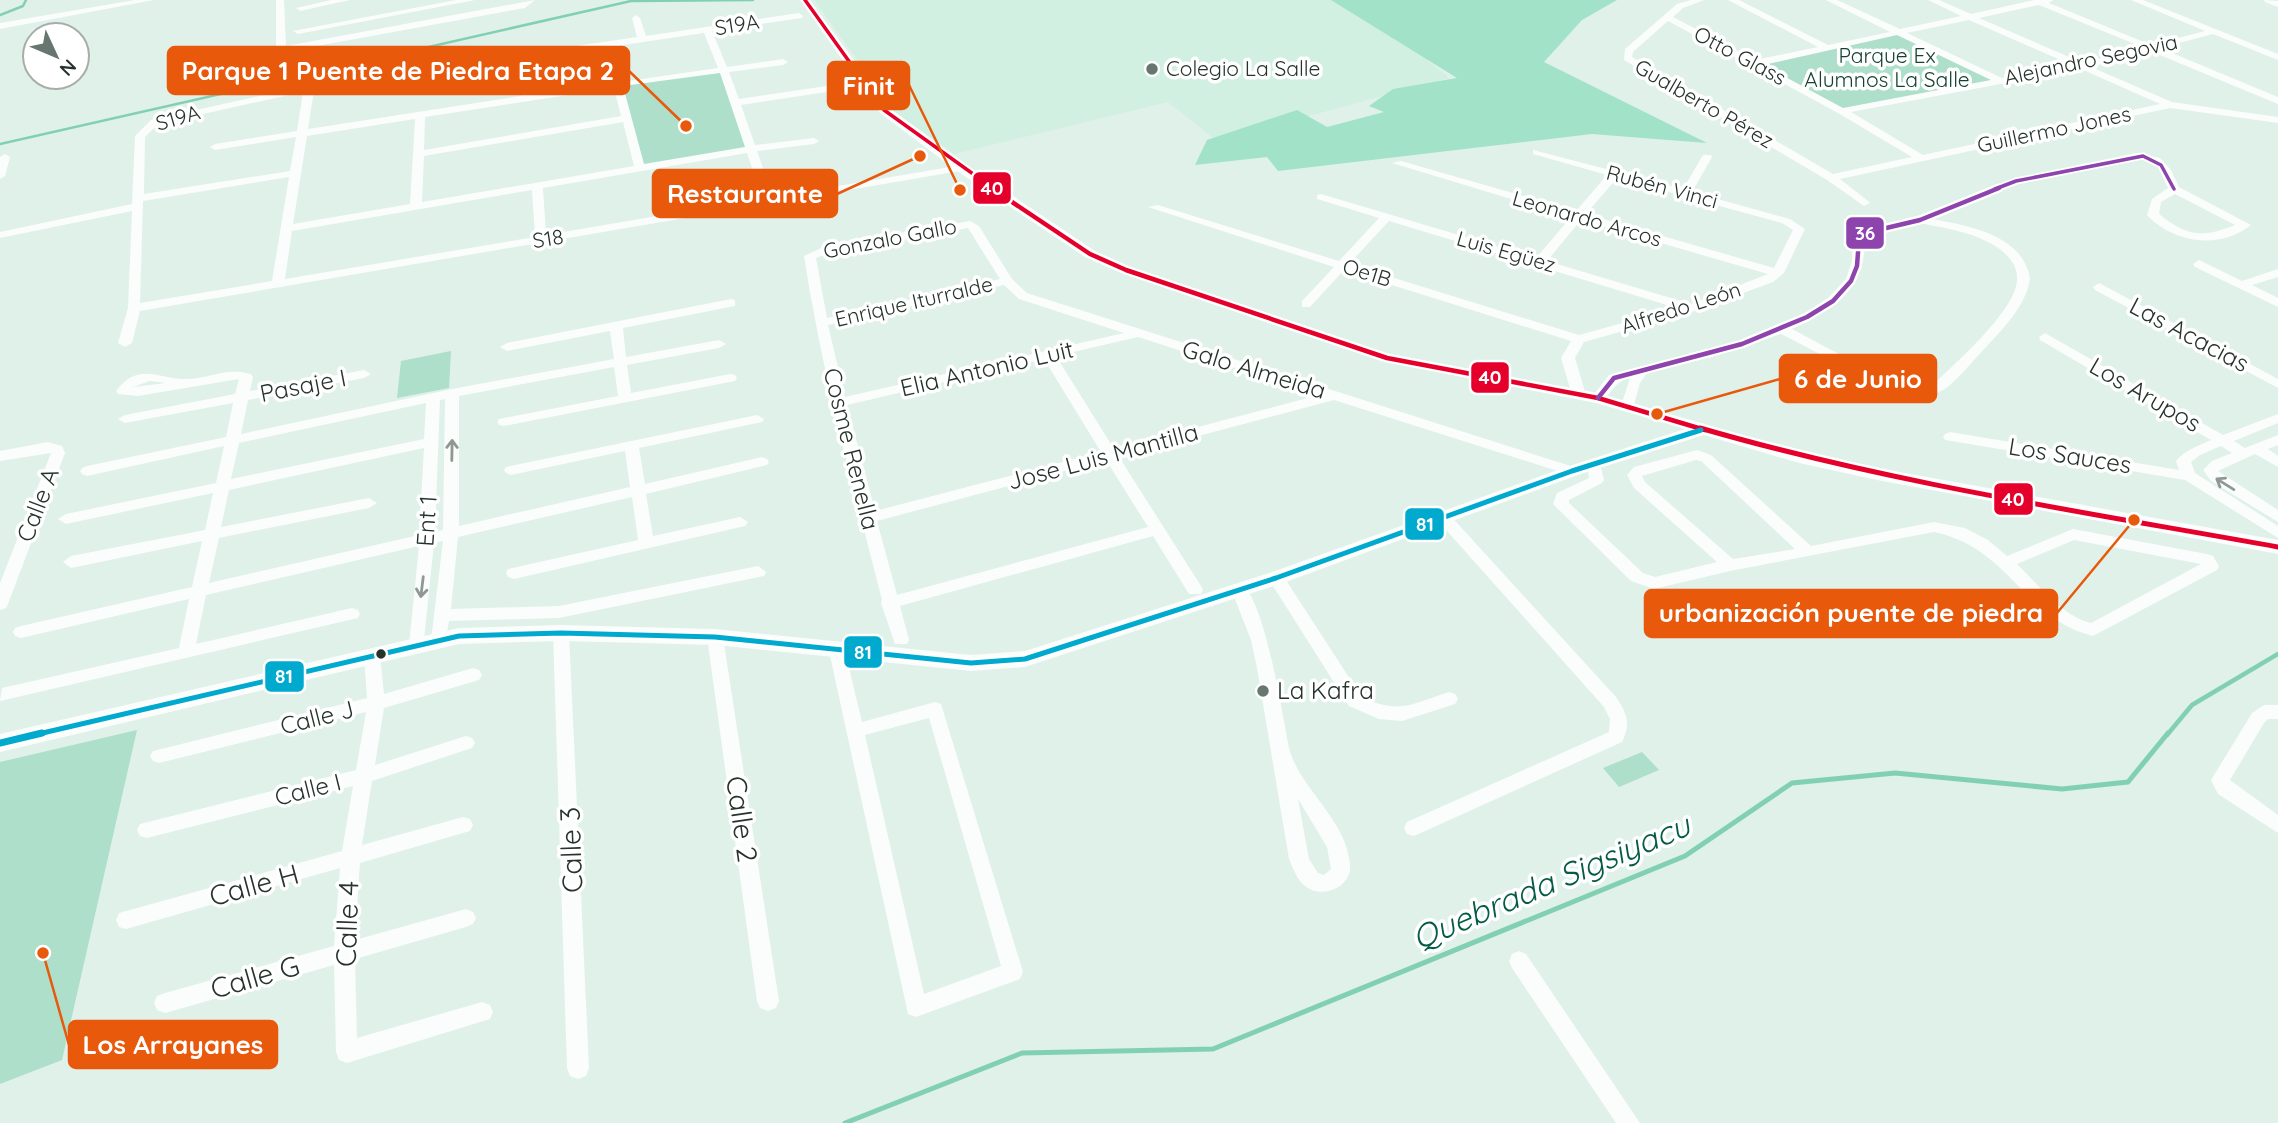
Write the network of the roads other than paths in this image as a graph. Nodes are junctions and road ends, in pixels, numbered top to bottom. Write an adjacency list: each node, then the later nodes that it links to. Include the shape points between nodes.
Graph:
1 (150, 0): 22 (street)
2 (280, 0): 6 (street, via 281,47 288,49 525,5)
3 (346, 0): 16 (street)
4 (401, 0): 17 (street)
5 (471, 0): 17 (street)
6 (531, 0)
7 (805, 0): 37 (street)
8 (1700, 0): 21 (street, Gualberto Pérez, via 1680,6)
9 (1732, 0): 28 (street)
10 (1830, 0): 26 (street)
11 (1932, 0): 19 (street)
12 (2135, 0): 25 (street)
13 (2268, 0): 15 (street)
14 (2041, 1): 19 (street); 29 (street)
15 (2278, 4)
16 (300, 8)
17 (403, 12): 24 (street)
18 (799, 16): 23 (street, S19A)
19 (1970, 17): 26 (street); 34 (street)
20 (636, 18): 27 (street)
21 (1668, 18): 33 (street, Otto Glass); 63 (street, Gualberto Pérez, via 1628,51 1627,58)
22 (0, 26)
23 (707, 30): 27 (street, S19A); 35 (street)
24 (298, 31)
25 (2215, 31): 29 (street, Alejandro Segovia); 31 (street)
26 (1900, 32): 28 (street); 36 (street)
27 (642, 39): 30 (street, S19A)
28 (1825, 47): 33 (street)
29 (2154, 50): 34 (street, Alejandro Segovia); 41 (street)
30 (524, 57): 39 (street, S19A); 40 (street)
31 (2278, 57)
32 (783, 62): 35 (street)
33 (1752, 64): 44 (street, Otto Glass)
34 (2082, 66): 36 (street, Alejandro Segovia); 43 (street)
35 (725, 69): 38 (street); 42 (street)
36 (1999, 80): 44 (street, Alejandro Segovia)
37 (866, 83): 42 (street); 59 (street, via 884,110)
38 (618, 84): 40 (street); 46 (street)
39 (309, 88): 48 (street); 68 (street, S19A, via 146,127 140,136)
40 (526, 98): 45 (street)
41 (2278, 100)
42 (734, 103): 51 (street)
43 (2170, 106): 47 (street, Guillermo Jones); 56 (street, Guillermo Jones)
44 (1842, 111): 56 (street, Otto Glass)
45 (420, 115): 48 (street); 53 (street)
46 (627, 118): 53 (street); 58 (street)
47 (2278, 120)
48 (302, 133): 50 (street); 60 (street)
49 (814, 141): 51 (street)
50 (215, 147)
51 (750, 149): 58 (street); 69 (street)
52 (1537, 152): 61 (street, Rubén Vinci)
53 (418, 154): 71 (street)
54 (5, 157): 62 (street)
55 (1707, 157): 66 (street)
56 (1920, 158): 63 (street, Guillermo Jones)
57 (1396, 163): 73 (street, Leonardo Arcos)
58 (640, 168): 64 (street)
59 (962, 168): 69 (street, S18); 113 (street, via 1090,254 1126,270 1387,358)
60 (296, 173): 68 (street); 77 (street)
61 (1614, 174): 66 (street, Rubén Vinci); 73 (street)
62 (0, 176)
63 (1832, 178): 70 (street, Gualberto Pérez)
64 (537, 186): 71 (street); 79 (street)
65 (2174, 189): 65 (street, via 2156,201 2153,215 2189,237 2208,239 2245,225); 75 (street, via 2163,164 2143,155 2016,181)
66 (1686, 193): 84 (street, Rubén Vinci, via 1796,226 1799,232)
67 (1321, 197): 74 (street, Luis Egüez)
68 (138, 202): 78 (street); 93 (street, S19A)
69 (769, 202): 79 (street, S18)
70 (1864, 203)
71 (415, 207): 77 (street)
72 (1154, 207): 83 (street, Oe1B)
73 (1578, 216): 81 (street); 84 (street, Leonardo Arcos)
74 (1386, 217): 81 (street, Luis Egüez); 83 (street)
75 (1920, 220): 97 (street, via 1860,236 1852,280 1824,308); 97 (street, via 2003,246 2022,269 2024,281 2012,307 1938,388 1924,391 1903,386)
76 (970, 224): 80 (street, Gonzalo Gallo); 86 (street, Galo Almeida)
77 (286, 229): 87 (street)
78 (0, 235)
79 (541, 241): 87 (street, S18)
80 (810, 256): 95 (street, Cosme Renella)
81 (1540, 261): 94 (street, Luis Egüez)
82 (2199, 264): 88 (street)
83 (1342, 265): 92 (street); 100 (street, Oe1B)
84 (1778, 273): 94 (street, Alfredo León)
85 (2278, 273): 88 (street)
86 (1007, 281): 95 (street, Enrique Iturralde); 98 (street, Galo Almeida, via 1023,296)
87 (278, 282): 93 (street, S18)
88 (2241, 285): 91 (street)
89 (2099, 287): 110 (street, Las Acacias)
90 (731, 303): 96 (street)
91 (2278, 303)
92 (1306, 304)
93 (134, 308): 101 (street, S19A)
94 (1690, 308): 100 (street, Alfredo León)
95 (821, 323): 118 (street, Cosme Renella)
96 (616, 325): 103 (street); 105 (street)
97 (1783, 330): 106 (street)
98 (1135, 334): 104 (street, Elia Antonio Luit); 112 (street, Galo Almeida)
99 (2045, 337): 129 (street, Los Arupos)
100 (1580, 339): 113 (street, via 1568,359)
101 (125, 343)
102 (719, 344): 105 (street)
103 (507, 346)
104 (1048, 355): 118 (street, Elia Antonio Luit); 132 (street)
105 (620, 363): 111 (street); 117 (street)
106 (1642, 371): 116 (street, via 1609,380); 119 (street, via 1633,383)
107 (364, 374): 115 (street, Pasaje I)
108 (730, 378): 117 (street)
109 (183, 383): 115 (street, via 243,374)
110 (2278, 384)
111 (452, 393): 114 (street); 151 (street, Ent 1, one-way to 111)
112 (1337, 395): 132 (street, Jose Luis Mantilla); 139 (street, Galo Almeida)
113 (1579, 395): 116 (street)
114 (433, 397): 126 (street); 128 (street, Ent 1)
115 (242, 398): 121 (street, Pasaje I); 126 (street)
116 (1598, 398): 119 (street)
117 (625, 400): 123 (street)
118 (839, 403): 146 (street, Cosme Renella)
119 (1628, 406): 124 (street)
120 (2278, 418): 129 (street)
121 (125, 419)
122 (757, 419): 130 (street)
123 (504, 422)
124 (1701, 430): 136 (street); 155 (street, via 1877,474)
125 (1950, 437): 140 (street, Los Sauces)
126 (233, 439): 138 (street); 141 (street)
127 (2278, 440): 131 (street)
128 (431, 442): 141 (street); 153 (street, Ent 1)
129 (2224, 442): 131 (street, Los Arupos); 140 (street, via 2183,461)
130 (631, 444): 137 (street); 142 (street)
131 (2251, 452): 134 (street, Los Arupos); 145 (street, one-way to 131, via 2211,474 2212,466)
132 (1111, 454): 146 (street, Jose Luis Mantilla); 149 (street)
133 (0, 456): 167 (street, Calle A, via 52,448 58,453)
134 (2278, 462)
135 (762, 463): 142 (street)
136 (1594, 464): 139 (street); 159 (street, via 1597,480 1562,496 1561,504 1637,577 1654,583)
137 (511, 470)
138 (87, 471)
139 (1572, 471): 144 (street)
140 (2189, 476): 150 (street)
141 (223, 487): 147 (street); 152 (street)
142 (638, 491): 151 (street); 154 (street)
143 (369, 503): 152 (street)
144 (1443, 517): 162 (street); 192 (street, via 1610,702 1621,724 1616,737)
145 (2278, 517)
146 (869, 518): 166 (street, Cosme Renella)
147 (66, 519)
148 (740, 522): 154 (street)
149 (1156, 530): 164 (street); 166 (street)
150 (2278, 533)
151 (451, 534): 153 (street); 169 (street, Ent 1)
152 (213, 535): 157 (street); 165 (street)
153 (428, 539): 165 (street); 175 (street, Ent 1, one-way to 175)
154 (646, 542): 161 (street)
155 (2278, 547)
156 (1808, 552): 158 (street, via 1944,527 1967,533); 159 (street); 159 (street, via 1706,458 1697,455 1634,475 1639,485)
157 (71, 562)
158 (2007, 562): 158 (street, via 2073,534 2207,560 2211,566 2092,630 2072,626)
159 (1730, 565)
160 (758, 572): 169 (street, via 559,612)
161 (514, 573)
162 (1276, 578): 163 (street); 181 (street, via 1355,701 1374,713 1397,715 1419,712)
163 (1239, 589): 176 (street, via 1025,659 971,663); 188 (street, via 1259,640)
164 (1195, 590)
165 (199, 593): 170 (street); 177 (street)
166 (889, 603): 174 (street, Cosme Renella)
167 (0, 604)
168 (352, 614): 177 (street)
169 (442, 615): 173 (street, Ent 1)
170 (22, 632)
171 (561, 633): 172 (street); 173 (street); 202 (street, Calle 3)
172 (715, 637): 176 (street); 199 (street, Calle 2)
173 (439, 640): 175 (street)
174 (901, 640)
175 (417, 645): 178 (street)
176 (837, 651): 184 (street)
177 (186, 652): 180 (street)
178 (372, 656): 182 (street, Calle 4); 185 (street)
179 (473, 675): 182 (street, Calle J)
180 (2, 695)
181 (1449, 699)
182 (376, 703): 187 (street, Calle J); 189 (street, Calle 4)
183 (2278, 712): 191 (street, via 2264,712 2258,718 2220,780 2225,789)
184 (855, 731): 184 (street, via 916,1007 1013,972 935,709)
185 (0, 743)
186 (466, 743): 189 (street, Calle I)
187 (159, 756)
188 (1283, 763): 188 (street, via 1305,875 1317,883 1331,881 1341,873 1340,858)
189 (364, 776): 193 (street, Calle I); 194 (street, Calle 4)
190 (463, 825): 194 (street, Calle H)
191 (2278, 825)
192 (1414, 828)
193 (147, 830)
194 (350, 859): 196 (street, Calle H); 197 (street, Calle 4)
195 (466, 918): 197 (street, Calle G)
196 (126, 920)
197 (344, 952): 200 (street, Calle G); 201 (street, Calle 4, via 347,1052)
198 (1519, 961): 203 (street)
199 (768, 1001)
200 (165, 1003)
201 (482, 1012)
202 (578, 1068)
203 (1629, 1123)

